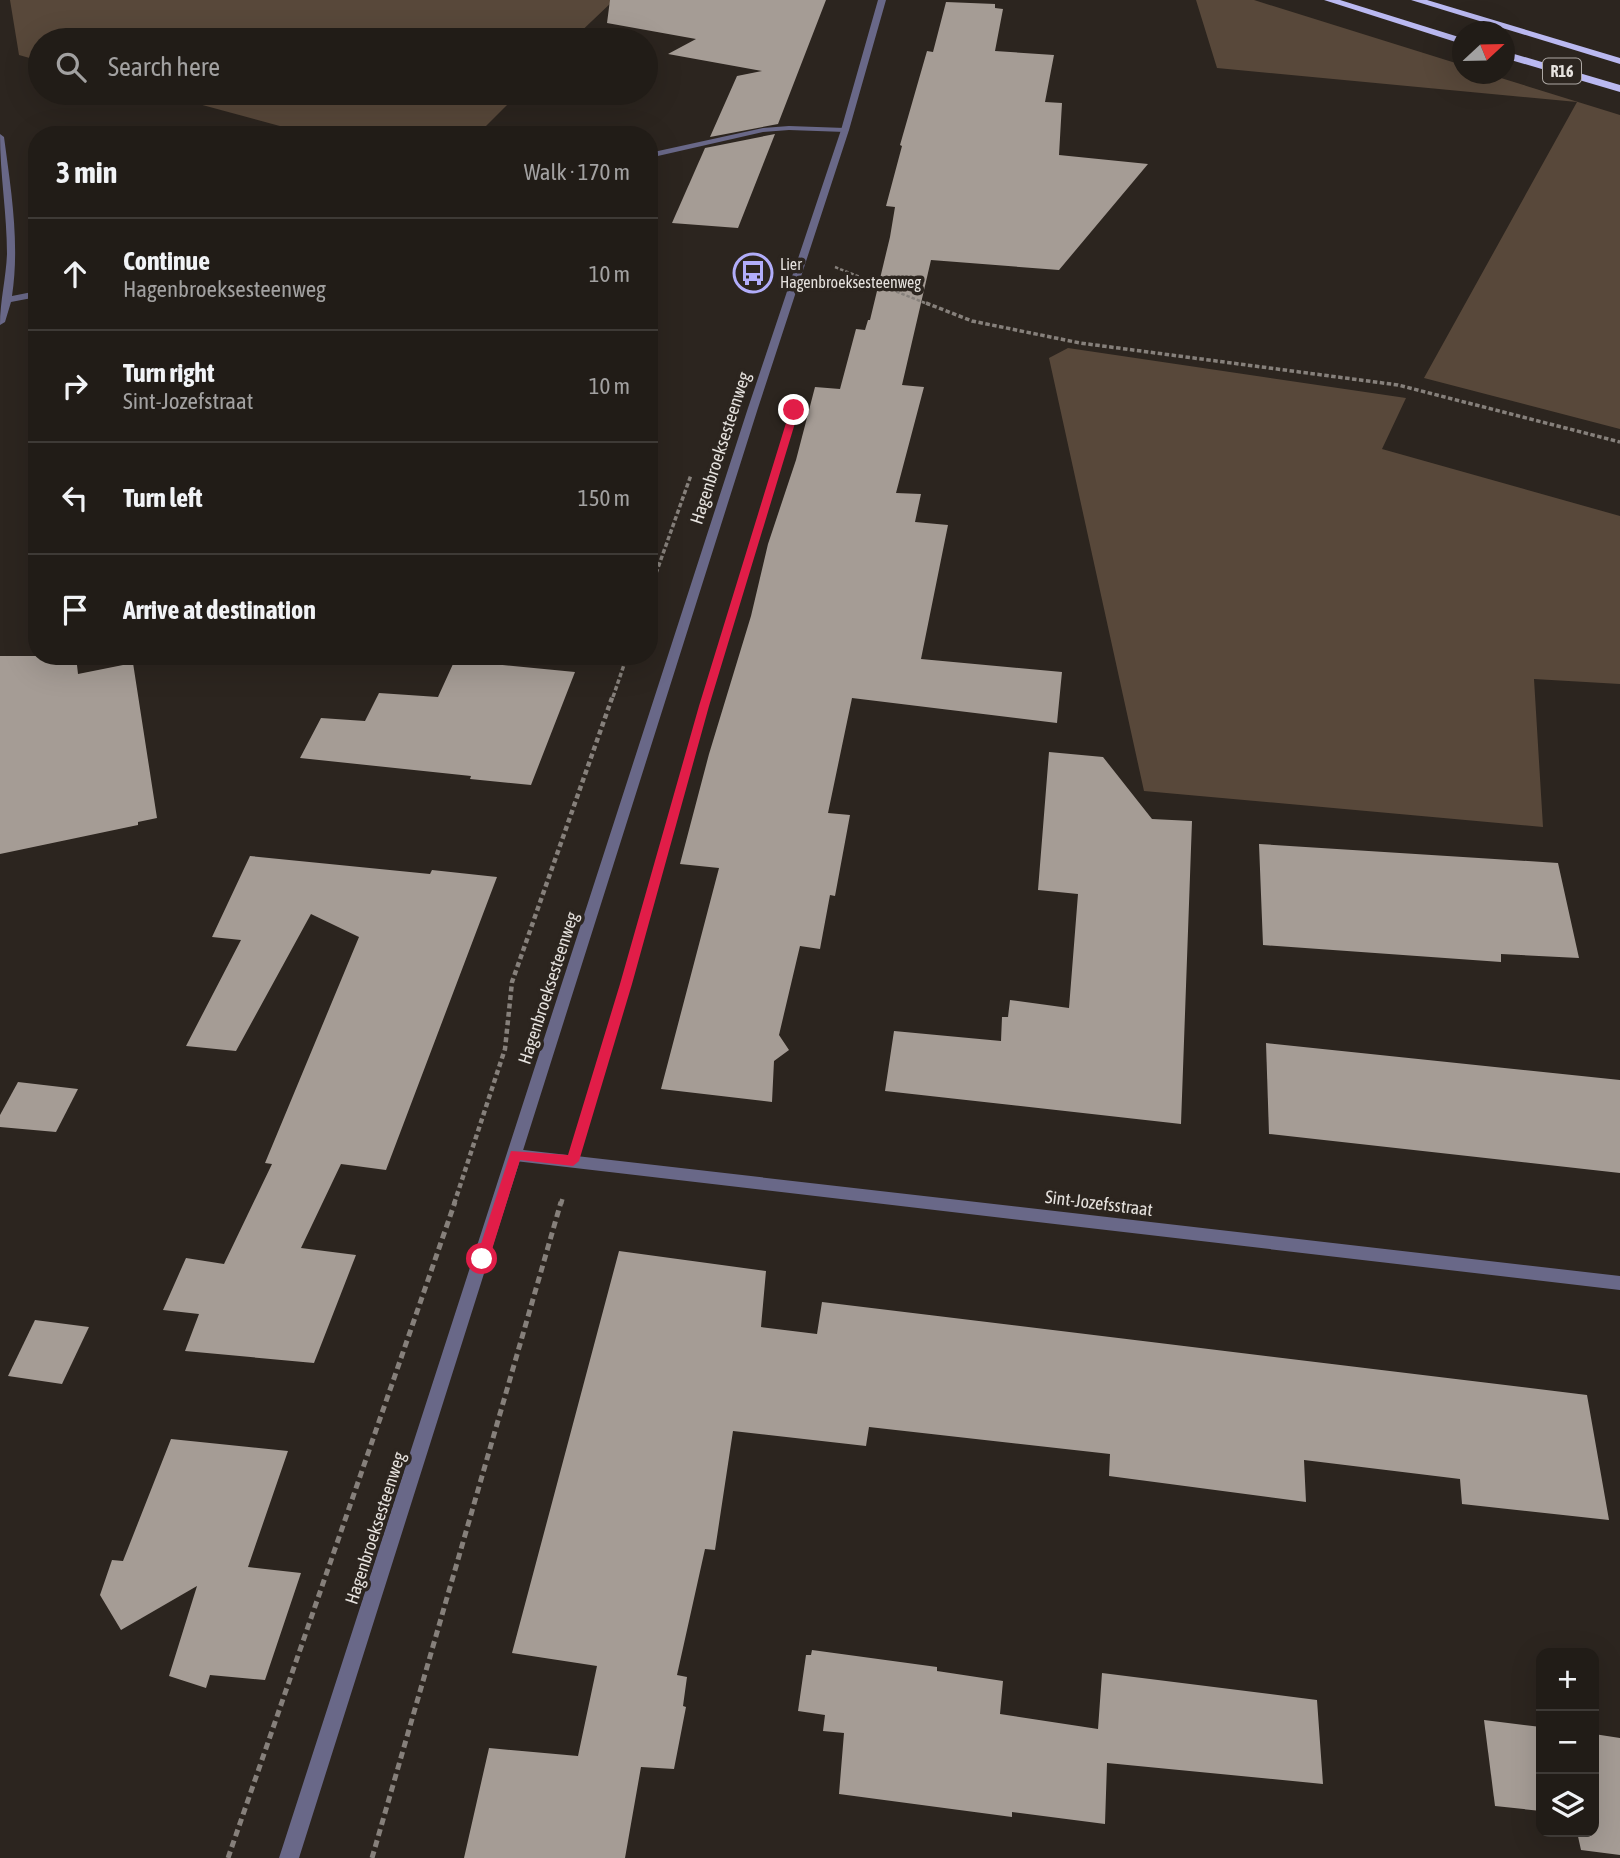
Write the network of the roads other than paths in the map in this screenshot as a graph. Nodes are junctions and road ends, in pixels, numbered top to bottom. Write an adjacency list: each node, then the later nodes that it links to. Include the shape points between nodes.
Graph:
1 (882, 0): 8 (street, Hagenbroeksesteenweg)
2 (1329, 0): 4 (highway)
3 (1416, 0): 6 (highway, R16)
4 (1452, 38)
5 (1515, 57): 7 (highway, R16)
6 (1620, 61)
7 (1620, 89)
8 (845, 130): 10 (street, via 763,130); 14 (street, Hagenbroeksesteenweg)
9 (0, 137): 12 (street, via 11,253)
10 (658, 154)
11 (28, 297): 12 (street)
12 (8, 300): 13 (street)
13 (0, 322)
14 (515, 1155): 15 (street, Sint-Jozefsstraat); 16 (street, Hagenbroeksesteenweg)
15 (1620, 1283)
16 (289, 1858)

